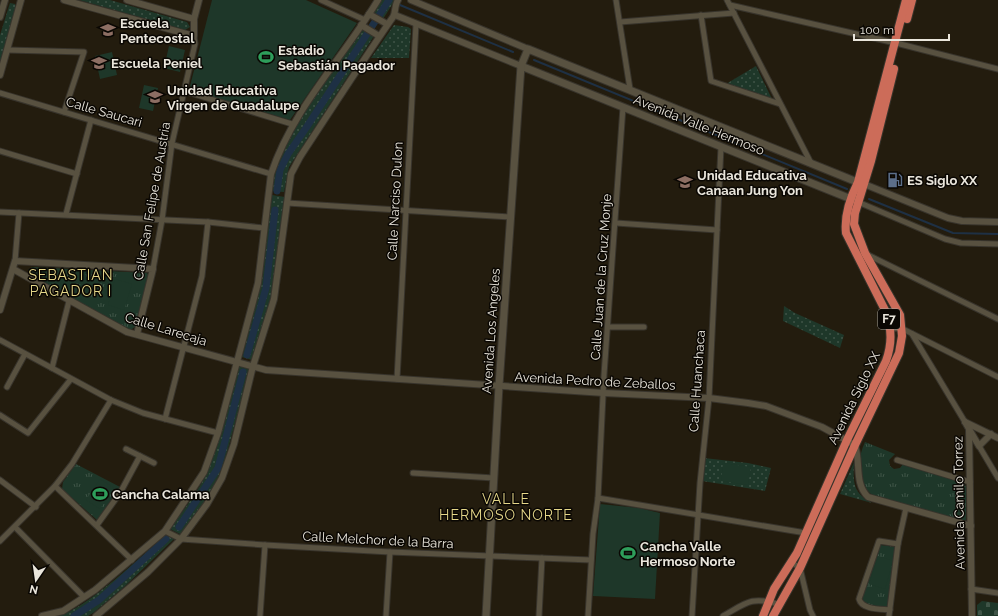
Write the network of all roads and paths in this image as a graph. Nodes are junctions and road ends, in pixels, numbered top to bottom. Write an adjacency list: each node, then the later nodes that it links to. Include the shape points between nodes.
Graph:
1 (5, 0): 18 (street)
2 (21, 0): 29 (street)
3 (64, 0): 25 (street)
4 (127, 0): 20 (street)
5 (199, 0): 20 (street, Calle San Felipe de Austria)
6 (320, 0): 13 (street)
7 (378, 0): 19 (street)
8 (398, 0): 16 (street)
9 (411, 0): 28 (street, Avenida Valle Hermoso)
10 (616, 0): 21 (street)
11 (906, 0): 27 (highway, Avenida Siglo XX / F7)
12 (912, 0): 27 (highway, Avenida Siglo XX / F7)
13 (331, 2): 24 (street)
14 (729, 3): 15 (street); 27 (street)
15 (734, 13): 17 (street); 36 (street)
16 (395, 15): 22 (street); 23 (street, Avenida Valle Hermoso)
17 (701, 15): 21 (street); 36 (street, via 711,81)
18 (0, 17)
19 (375, 17): 22 (street); 24 (street)
20 (194, 19): 25 (street, Calle San Felipe de Austria)
21 (620, 22): 33 (street)
22 (387, 24): 26 (street)
23 (416, 24): 30 (street, Avenida Valle Hermoso); 50 (street, Calle Narciso Dulon)
24 (366, 27): 26 (street); 40 (street)
25 (194, 36): 34 (street, Calle San Felipe de Austria, via 195,44)
26 (378, 36): 49 (street, via 294,167)
27 (897, 43): 31 (street); 47 (highway, Avenida Siglo XX / F7)
28 (528, 49): 30 (main road, Avenida Los Angeles); 33 (main road, Avenida Valle Hermoso)
29 (7, 50): 32 (street); 38 (street, via 84,52)
30 (521, 66): 37 (main road, Avenida Valle Hermoso); 54 (main road, Avenida Los Angeles)
31 (998, 69)
32 (0, 75)
33 (630, 89): 44 (main road, Avenida Valle Hermoso)
34 (184, 91): 40 (street); 41 (street, Calle San Felipe de Austria)
35 (0, 94): 38 (street, Calle Saucari)
36 (780, 104): 44 (street)
37 (623, 107): 42 (main road, Avenida Valle Hermoso); 58 (street, Calle Juan de la Cruz Monje)
38 (64, 112): 39 (street, Calle Saucari)
39 (91, 120): 41 (street, Calle Saucari); 45 (street)
40 (292, 124): 46 (street)
41 (172, 143): 46 (street, Calle Saucari); 55 (street, Calle San Felipe de Austria)
42 (721, 147): 48 (main road, Avenida Valle Hermoso); 60 (street, Calle Huanchaca)
43 (0, 151): 45 (street)
44 (811, 163): 47 (main road, Avenida Valle Hermoso)
45 (76, 174): 53 (street)
46 (271, 174): 59 (street)
47 (861, 183): 48 (highway, Avenida Siglo XX / F7); 57 (street, Avenida Valle Hermoso, via 948,218)
48 (854, 201): 61 (street, Avenida Valle Hermoso, via 945,239 961,243); 62 (highway, Avenida Siglo XX / F7, via 854,224); 71 (highway, Avenida Siglo XX / F7, via 845,222 846,233 886,312)
49 (287, 203): 50 (street); 79 (street, via 274,299)
50 (405, 210): 54 (street); 83 (street, Calle Narciso Dulon)
51 (0, 212): 52 (street)
52 (19, 212): 53 (street); 63 (street)
53 (66, 214): 55 (street)
54 (510, 217): 84 (main road, Avenida Los Angeles)
55 (162, 220): 56 (street); 65 (street, Calle San Felipe de Austria)
56 (208, 222): 59 (street); 76 (street, via 202,276)
57 (998, 222)
58 (616, 223): 60 (street); 69 (street, Calle Juan de la Cruz Monje)
59 (264, 228): 78 (street, via 258,283)
60 (717, 230): 87 (street, Calle Huanchaca)
61 (998, 244)
62 (865, 253): 68 (street); 72 (highway, Avenida Siglo XX / F7, via 897,310)
63 (15, 261): 64 (street); 65 (street)
64 (13, 269): 66 (street, Calle Larecaja); 67 (street)
65 (153, 269): 74 (street, Calle San Felipe de Austria)
66 (70, 301): 74 (street, Calle Larecaja, via 127,332); 80 (street)
67 (0, 310)
68 (998, 319)
69 (608, 327): 70 (street); 86 (street, Calle Juan de la Cruz Monje)
70 (644, 327)
71 (891, 328): 72 (street); 96 (highway, Avenida Siglo XX / F7, via 890,349 886,361)
72 (902, 328): 73 (street); 97 (highway, Avenida Siglo XX / F7, via 896,363)
73 (912, 333): 81 (street); 91 (street, Avenida Camilo Torrez)
74 (137, 334): 76 (street, Calle Larecaja)
75 (0, 340): 77 (street)
76 (183, 347): 78 (street, Calle Larecaja); 90 (street)
77 (25, 354): 80 (street); 85 (street)
78 (237, 361): 79 (street, Calle Larecaja); 93 (street)
79 (253, 366): 83 (street, Avenida Pedro de Zeballos, via 278,372); 118 (street, via 234,444 222,478 207,504)
80 (52, 368): 82 (street)
81 (998, 377)
82 (71, 379): 88 (street); 89 (street, via 28,433)
83 (397, 379): 84 (street, Avenida Pedro de Zeballos)
84 (499, 386): 86 (street, Avenida Pedro de Zeballos); 104 (main road, Avenida Los Angeles)
85 (7, 387)
86 (604, 393): 87 (street, Avenida Pedro de Zeballos); 109 (street, Calle Juan de la Cruz Monje)
87 (709, 398): 96 (street, Avenida Pedro de Zeballos, via 766,406 822,427); 112 (street, Calle Huanchaca)
88 (111, 400): 90 (street); 108 (street, via 72,464)
89 (0, 415)
90 (165, 419): 93 (street)
91 (964, 422): 92 (street, Avenida Camilo Torrez); 94 (street)
92 (969, 430): 98 (street); 107 (street, Avenida Camilo Torrez)
93 (218, 433): 116 (street, via 204,472)
94 (991, 434): 95 (street); 98 (street)
95 (998, 438)
96 (847, 440): 97 (street, Avenida Pedro de Zeballos); 117 (highway, Avenida Siglo XX / F7)
97 (855, 446): 111 (street, via 862,492 872,499); 128 (highway, Avenida Siglo XX / F7)
98 (979, 446): 105 (street)
99 (126, 449): 100 (street)
100 (140, 456): 102 (street); 113 (street, via 120,493)
101 (897, 460): 107 (street)
102 (154, 463)
103 (413, 473): 104 (street)
104 (494, 478): 123 (main road, Avenida Los Angeles)
105 (998, 478)
106 (0, 480): 110 (street)
107 (970, 482): 115 (street, Avenida Camilo Torrez)
108 (55, 486): 110 (street); 113 (street)
109 (598, 498): 112 (street); 126 (street, Calle Juan de la Cruz Monje)
110 (36, 507): 114 (street)
111 (906, 508): 115 (street); 120 (street)
112 (698, 516): 117 (street); 142 (street, Calle Huanchaca)
113 (97, 525): 125 (street)
114 (15, 526): 119 (street); 131 (street)
115 (971, 526): 129 (street, Avenida Camilo Torrez)
116 (165, 531): 118 (street, Calle Melchor de la Barra); 125 (street)
117 (806, 533): 127 (highway, Avenida Siglo XX / F7)
118 (181, 539): 121 (street, Calle Melchor de la Barra); 136 (street, via 148,572)
119 (0, 541)
120 (898, 544): 134 (street); 134 (street, via 879,541 859,599 866,607)
121 (265, 545): 122 (street, Calle Melchor de la Barra); 137 (street)
122 (390, 552): 123 (street, Calle Melchor de la Barra); 138 (street)
123 (489, 556): 124 (street, Calle Melchor de la Barra); 139 (main road, Avenida Los Angeles)
124 (542, 558): 126 (street, Calle Melchor de la Barra); 140 (street)
125 (132, 560): 131 (street)
126 (591, 560): 141 (street, Calle Juan de la Cruz Monje)
127 (791, 562): 128 (street); 132 (highway, Avenida Siglo XX / F7)
128 (800, 568): 133 (highway, Avenida Siglo XX / F7); 146 (street)
129 (971, 589): 130 (street); 148 (street, Avenida Camilo Torrez)
130 (998, 593)
131 (84, 597): 135 (street, via 63,611)
132 (768, 601): 133 (street); 143 (street, via 747,602); 144 (highway, Avenida Siglo XX / F7)
133 (778, 604): 145 (highway, Avenida Siglo XX / F7)
134 (890, 610): 147 (street)
135 (42, 616)
136 (96, 616)
137 (260, 616)
138 (386, 616)
139 (486, 616)
140 (539, 616)
141 (588, 616)
142 (692, 616)
143 (723, 616)
144 (763, 616)
145 (773, 616)
146 (813, 616)
147 (889, 616)
148 (972, 616)

